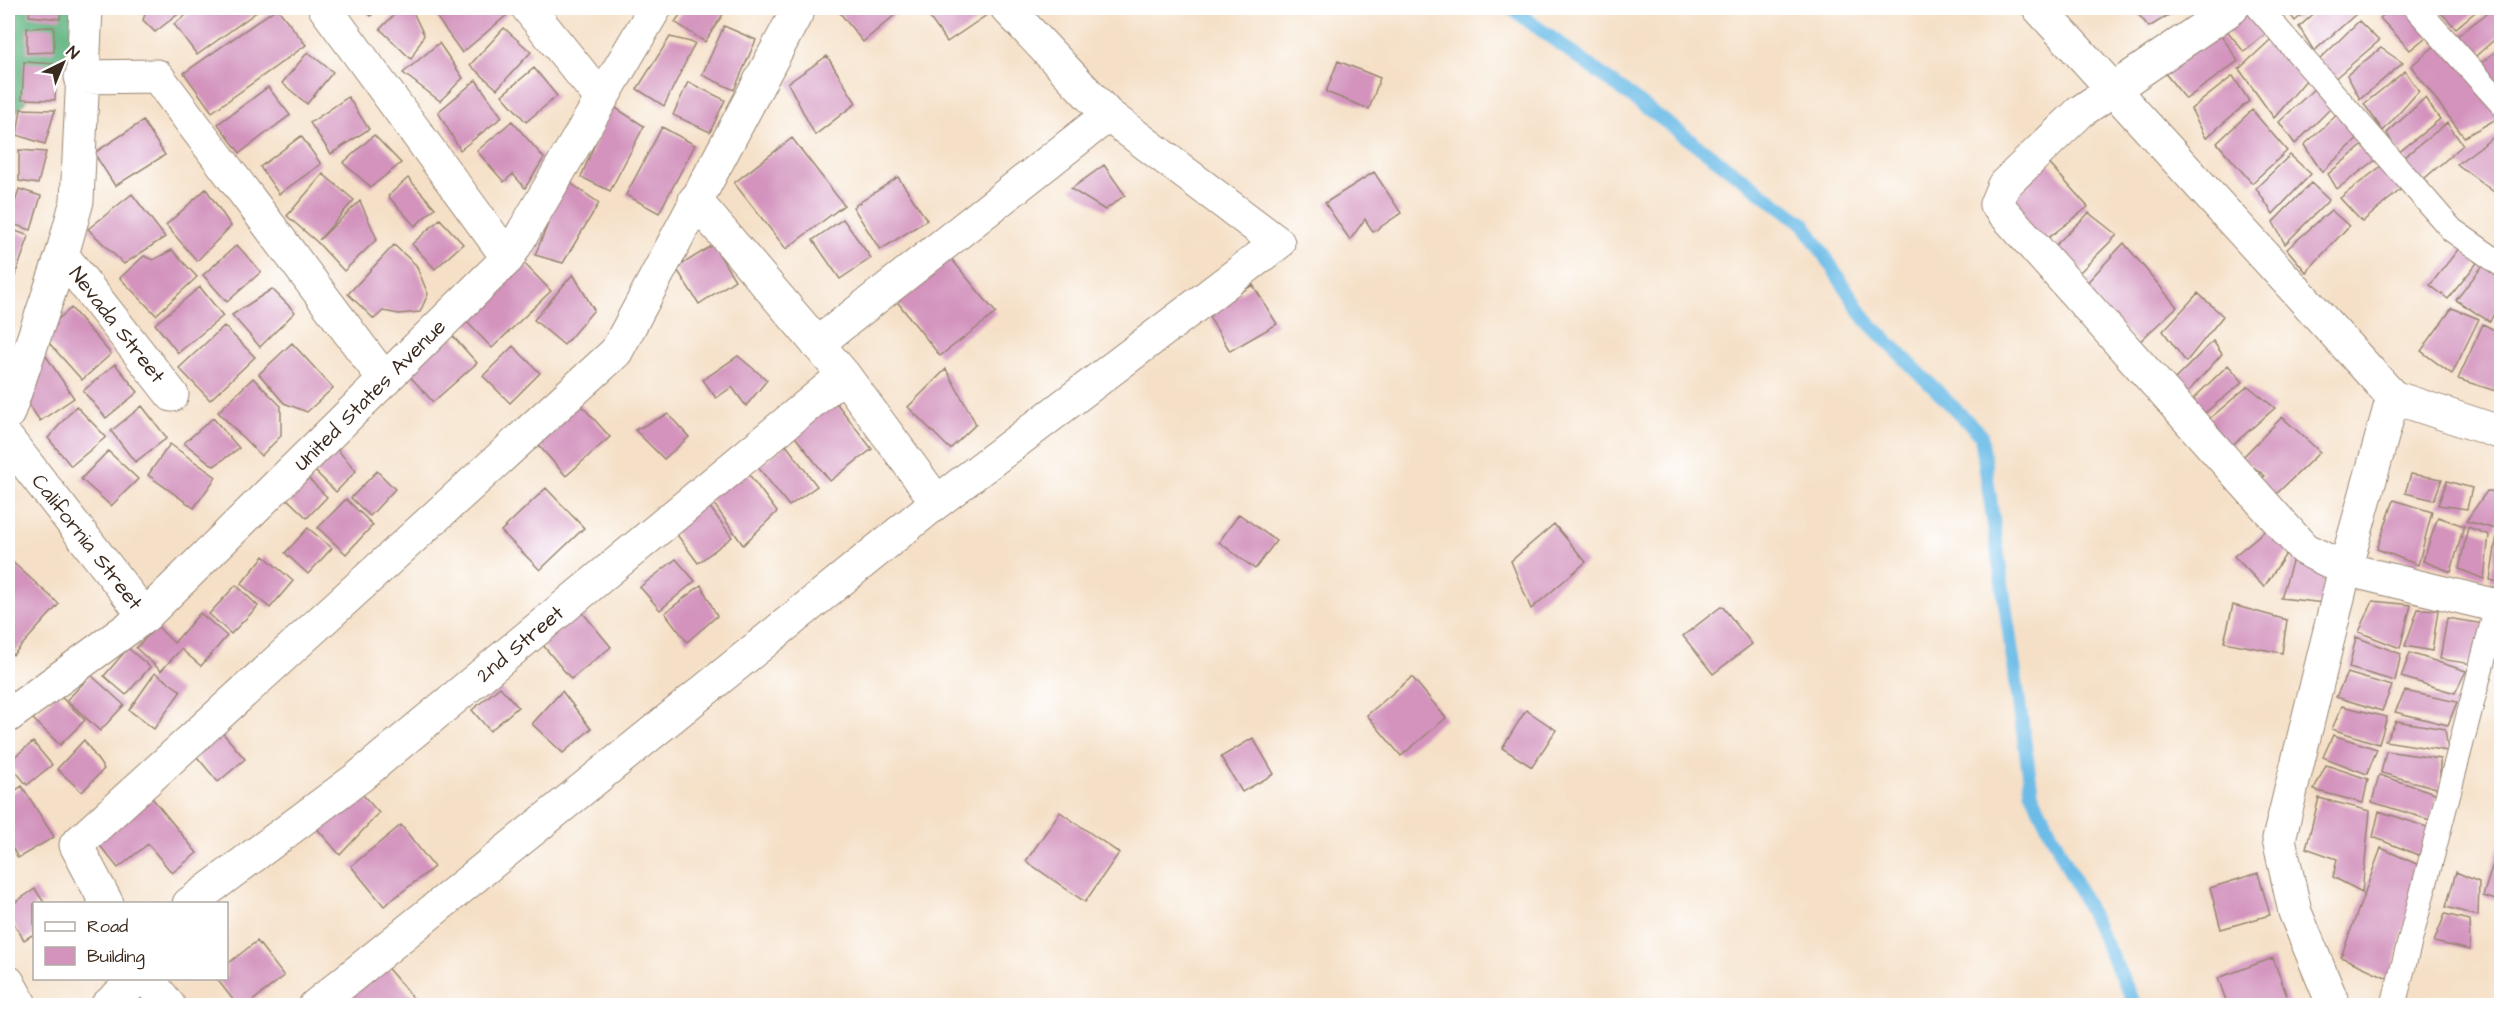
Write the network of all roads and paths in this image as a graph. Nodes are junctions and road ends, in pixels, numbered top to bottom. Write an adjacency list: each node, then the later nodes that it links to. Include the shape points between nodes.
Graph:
1 (86, 8): 11 (street)
2 (325, 8): 18 (street)
3 (528, 8): 13 (street)
4 (655, 8): 13 (street, United States Avenue)
5 (799, 8): 16 (street)
6 (1007, 8): 15 (street)
7 (2039, 8): 12 (street)
8 (2232, 8): 12 (street)
9 (2259, 8): 19 (lane, via 2452,230)
10 (2416, 8): 14 (lane)
11 (81, 77): 17 (street, via 77,201); 22 (street, via 157,76)
12 (2114, 89): 24 (street); 29 (street, via 2080,112 2004,185 1996,204 2304,549)
13 (601, 98): 18 (street, United States Avenue)
14 (2502, 104)
15 (1108, 115): 20 (street); 28 (street, via 1278,243)
16 (695, 200): 20 (street); 33 (street, via 616,352 76,845)
17 (62, 255): 23 (street, Nevada Street); 25 (street)
18 (508, 258): 22 (street, United States Avenue)
19 (2502, 265)
20 (817, 344): 21 (street)
21 (844, 375): 28 (street); 34 (street, 2nd Street, via 359,777)
22 (385, 380): 31 (street, United States Avenue)
23 (172, 395)
24 (2393, 397): 26 (street); 29 (street)
25 (8, 413)
26 (2502, 433)
27 (8, 440): 31 (street, California Street)
28 (938, 502): 41 (street)
29 (2345, 569): 30 (street); 42 (street, via 2279,839 2295,912)
30 (2499, 607): 43 (lane)
31 (145, 616): 32 (street, United States Avenue)
32 (8, 716)
33 (106, 902)
34 (190, 902)
35 (136, 980): 39 (street)
36 (149, 980): 40 (street)
37 (8, 982): 38 (street)
38 (21, 1005)
39 (107, 1005)
40 (170, 1005)
41 (315, 1005)
42 (2334, 1005)
43 (2393, 1005)

